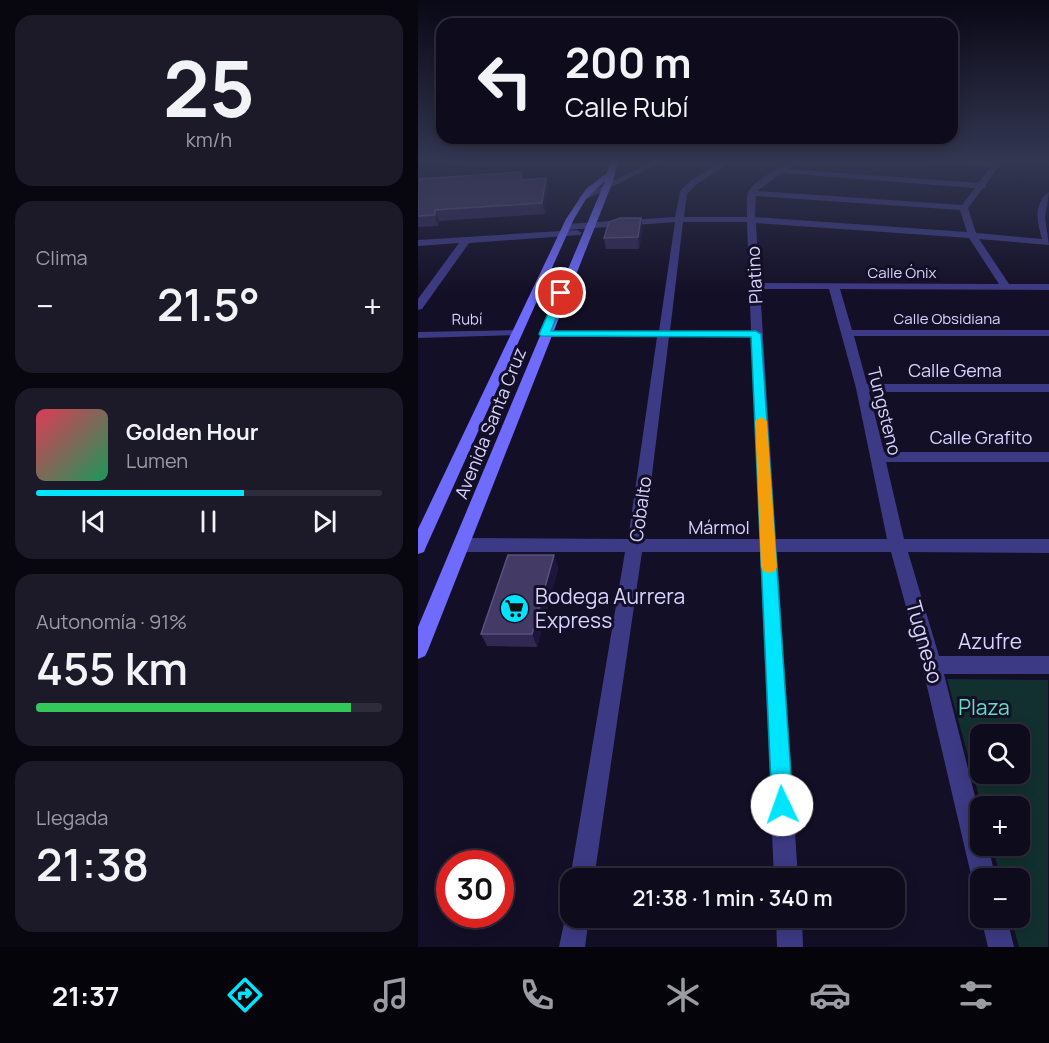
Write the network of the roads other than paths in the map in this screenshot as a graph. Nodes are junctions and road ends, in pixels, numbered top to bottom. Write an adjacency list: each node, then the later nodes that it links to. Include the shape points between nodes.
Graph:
1 (578, 205): 12 (street, Avenida Santa Cruz)
2 (598, 205): 11 (street, Avenida Santa Cruz)
3 (682, 205): 9 (street, Cobalto)
4 (752, 205): 10 (street, Platino)
5 (924, 205): 8 (street)
6 (966, 205): 8 (street)
7 (1042, 205): 15 (street, via 1039,216)
8 (964, 208): 13 (street)
9 (681, 219): 10 (street); 11 (street); 29 (street, Cobalto)
10 (751, 220): 13 (street); 17 (street, Platino)
11 (588, 228): 12 (street); 28 (street, Avenida Santa Cruz)
12 (565, 230): 14 (street); 24 (street, Avenida Santa Cruz)
13 (972, 236): 15 (street); 21 (street)
14 (466, 240): 16 (street); 20 (street)
15 (1048, 242)
16 (418, 243)
17 (755, 286): 18 (street, Calle Ónix); 30 (street, Platino)
18 (834, 287): 21 (street, Calle Ónix); 25 (street, Tungsteno)
19 (418, 288): 20 (street)
20 (432, 288): 23 (street)
21 (1006, 288): 22 (street, Calle Ónix)
22 (1048, 288)
23 (418, 307)
24 (517, 333): 27 (street, Rubí); 40 (street, Avenida Santa Cruz)
25 (846, 333): 26 (street, Calle Obsidiana); 31 (street, Tungsteno)
26 (1048, 333)
27 (418, 334)
28 (545, 334): 29 (street); 35 (street, Avenida Santa Cruz)
29 (664, 334): 30 (street); 37 (street, Cobalto)
30 (756, 334): 38 (street, Platino)
31 (862, 388): 32 (street, Calle Gema); 33 (street, Tungsteno)
32 (1048, 388)
33 (878, 456): 34 (street, Calle Grafito); 36 (street, Tungsteno)
34 (1048, 457)
35 (461, 545): 37 (street, Mármol); 41 (street, Avenida Santa Cruz)
36 (897, 545): 38 (street, Mármol); 39 (street, Mármol); 42 (street, Tugneso)
37 (635, 546): 38 (street, Mármol); 44 (street, Cobalto)
38 (768, 546): 45 (street, Platino)
39 (1048, 546)
40 (418, 547)
41 (418, 650)
42 (932, 665): 43 (street, Azufre); 46 (street, Tugneso)
43 (1048, 665)
44 (584, 868)
45 (785, 868)
46 (981, 868)
47 (575, 928): 50 (street)
48 (789, 928): 51 (street)
49 (996, 928): 52 (street)
50 (572, 947)
51 (790, 947)
52 (1001, 947)

